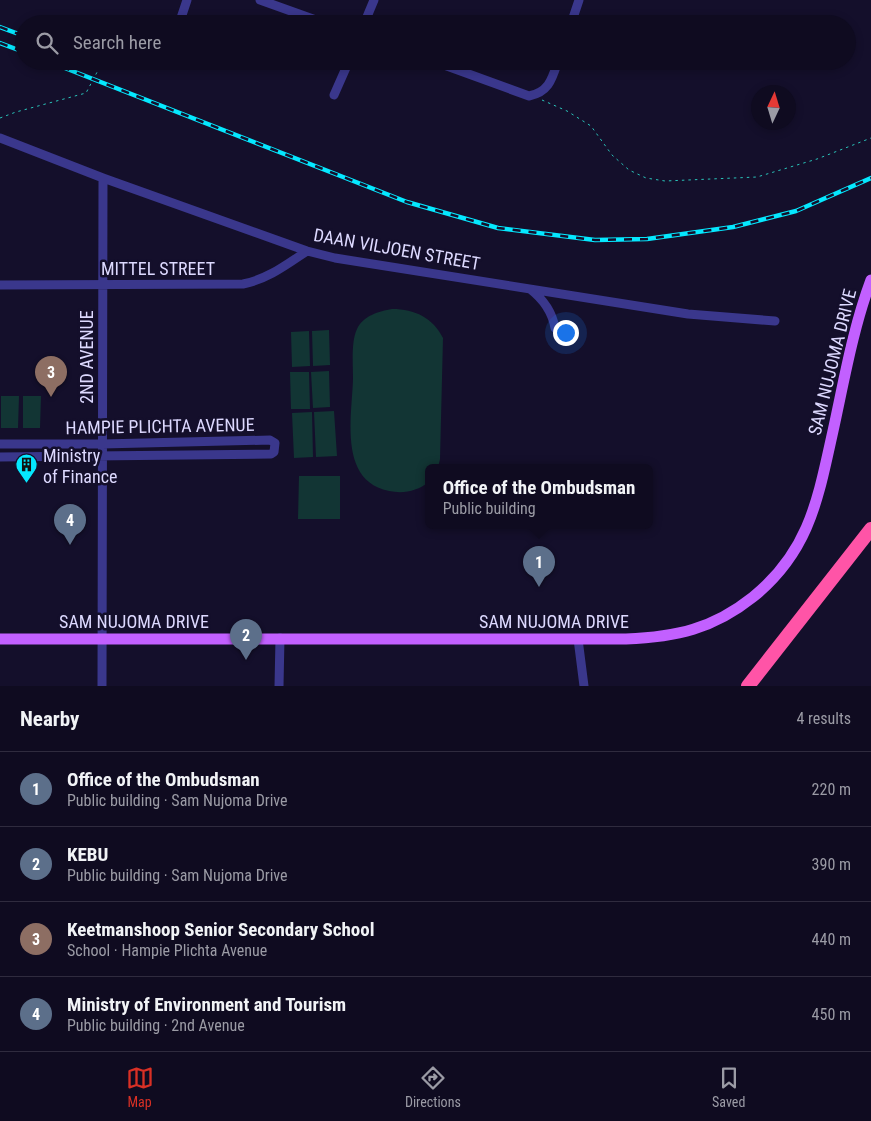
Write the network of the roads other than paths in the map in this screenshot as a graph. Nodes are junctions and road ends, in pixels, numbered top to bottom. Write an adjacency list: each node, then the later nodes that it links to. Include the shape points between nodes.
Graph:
1 (187, 0): 5 (street)
2 (260, 0): 6 (street)
3 (374, 0): 7 (street)
4 (579, 0): 8 (street)
5 (182, 15)
6 (302, 15)
7 (368, 15)
8 (574, 15)
9 (344, 70): 12 (street)
10 (457, 70): 11 (street, via 529,96 540,94)
11 (555, 70)
12 (334, 95)
13 (0, 138): 14 (street, DAAN VILJOEN STREET)
14 (103, 178): 15 (street, DAAN VILJOEN STREET); 17 (street, 2ND AVENUE)
15 (307, 252): 17 (street, MITTEL STREET, via 270,276 243,284); 19 (street, DAAN VILJOEN STREET)
16 (871, 280): 30 (main road, SAM NUJOMA DRIVE, via 819,493 811,519 784,567 741,606 693,630 648,638)
17 (102, 284): 18 (street, MITTEL STREET); 23 (street, 2ND AVENUE)
18 (0, 285)
19 (528, 287): 20 (street, DAAN VILJOEN STREET, via 688,314); 21 (street, via 548,308)
20 (775, 321)
21 (555, 328)
22 (0, 444): 23 (street, HAMPIE PLICHTA AVENUE)
23 (102, 444): 25 (street, 2ND AVENUE); 25 (street, HAMPIE PLICHTA AVENUE, via 270,440 275,443 271,454)
24 (0, 457): 25 (street, HAMPIE PLICHTA AVENUE)
25 (102, 457): 29 (street, 2ND AVENUE)
26 (871, 529): 34 (highway)
27 (280, 638): 29 (main road, SAM NUJOMA DRIVE); 30 (main road, SAM NUJOMA DRIVE); 32 (street)
28 (0, 639): 29 (main road, SAM NUJOMA DRIVE)
29 (102, 639): 31 (street, 2ND AVENUE)
30 (578, 639): 33 (street)
31 (102, 686)
32 (279, 686)
33 (584, 686)
34 (748, 686)

